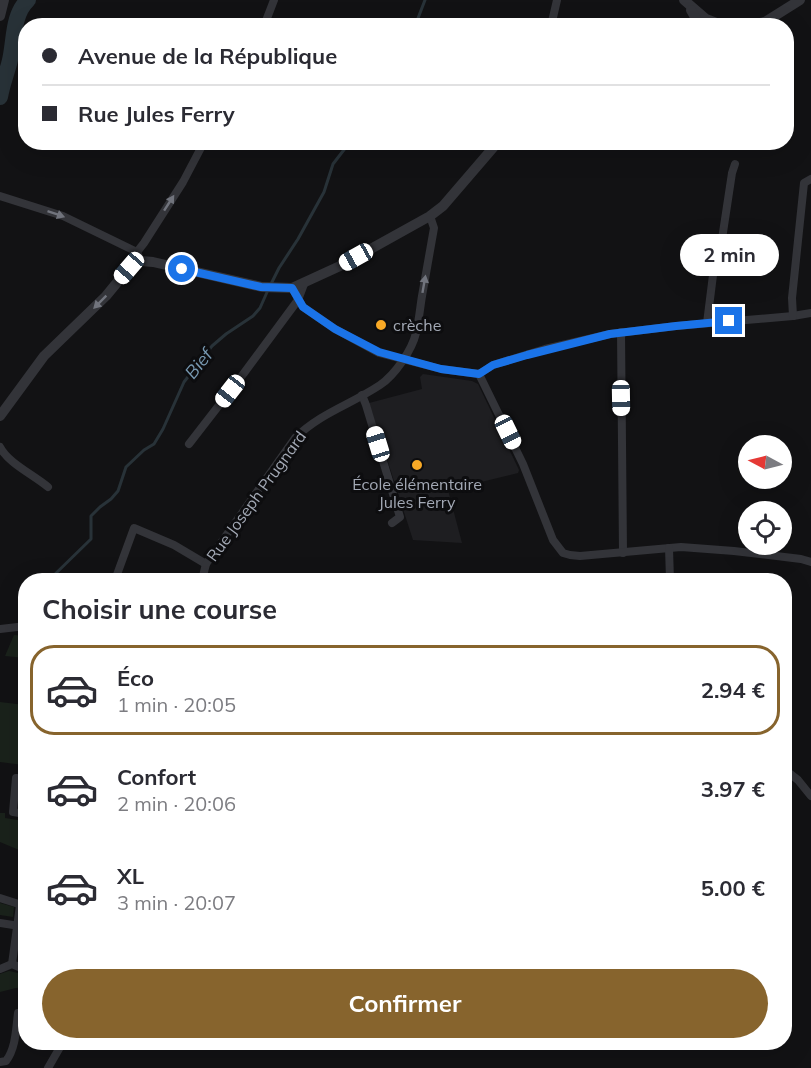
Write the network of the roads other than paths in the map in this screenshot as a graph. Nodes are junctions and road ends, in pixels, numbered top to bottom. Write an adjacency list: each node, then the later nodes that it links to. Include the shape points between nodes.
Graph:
1 (4, 0): 6 (street)
2 (274, 0): 7 (street)
3 (557, 0): 8 (street)
4 (685, 1): 9 (street); 10 (street)
5 (794, 2): 11 (street)
6 (0, 16)
7 (267, 18)
8 (553, 18)
9 (695, 18)
10 (705, 18)
11 (771, 18)
12 (200, 150): 18 (street, one-way to 12)
13 (491, 150): 17 (street)
14 (735, 164): 24 (street, via 715,259)
15 (811, 179): 23 (street, via 804,183)
16 (0, 196): 18 (street, one-way to 18, via 63,216)
17 (430, 216): 19 (street); 26 (street, Rue Joseph Prugnard, one-way to 17, via 416,335 434,228)
18 (139, 256): 20 (street, via 261,287); 29 (street, one-way to 29, via 106,296 44,356)
19 (304, 284): 20 (street); 21 (street)
20 (292, 288): 21 (street)
21 (298, 300): 26 (street, via 335,329); 30 (street)
22 (811, 313): 23 (street)
23 (793, 316): 24 (street)
24 (707, 323): 25 (street)
25 (621, 332): 27 (street, via 545,349 493,365); 35 (street)
26 (403, 360): 27 (street); 28 (street, Rue Joseph Prugnard, via 384,383)
27 (479, 374): 35 (street, via 524,464 559,549 580,556)
28 (362, 395): 33 (street, via 400,517); 37 (street, Rue Joseph Prugnard, via 307,426 295,438)
29 (0, 416)
30 (189, 444)
31 (0, 447): 32 (street)
32 (48, 487)
33 (392, 523)
34 (669, 548): 35 (street); 36 (street, via 734,551); 40 (street)
35 (623, 552)
36 (811, 562)
37 (206, 564): 38 (street, via 135,528); 39 (street, Rue Joseph Prugnard)
38 (118, 573)
39 (204, 573)
40 (670, 573)
41 (18, 627): 42 (street)
42 (0, 629)
43 (792, 775): 45 (street)
44 (18, 778): 46 (street, via 13,812)
45 (811, 796)
46 (18, 812)
47 (0, 898): 48 (street)
48 (18, 903)
49 (0, 923): 50 (street)
50 (18, 926)
51 (18, 939): 52 (street)
52 (12, 964): 53 (street); 54 (street)
53 (18, 967)
54 (0, 969)
55 (18, 1013): 57 (street, via 9,1058)
56 (58, 1050): 58 (street)
57 (0, 1062)
58 (48, 1068)

